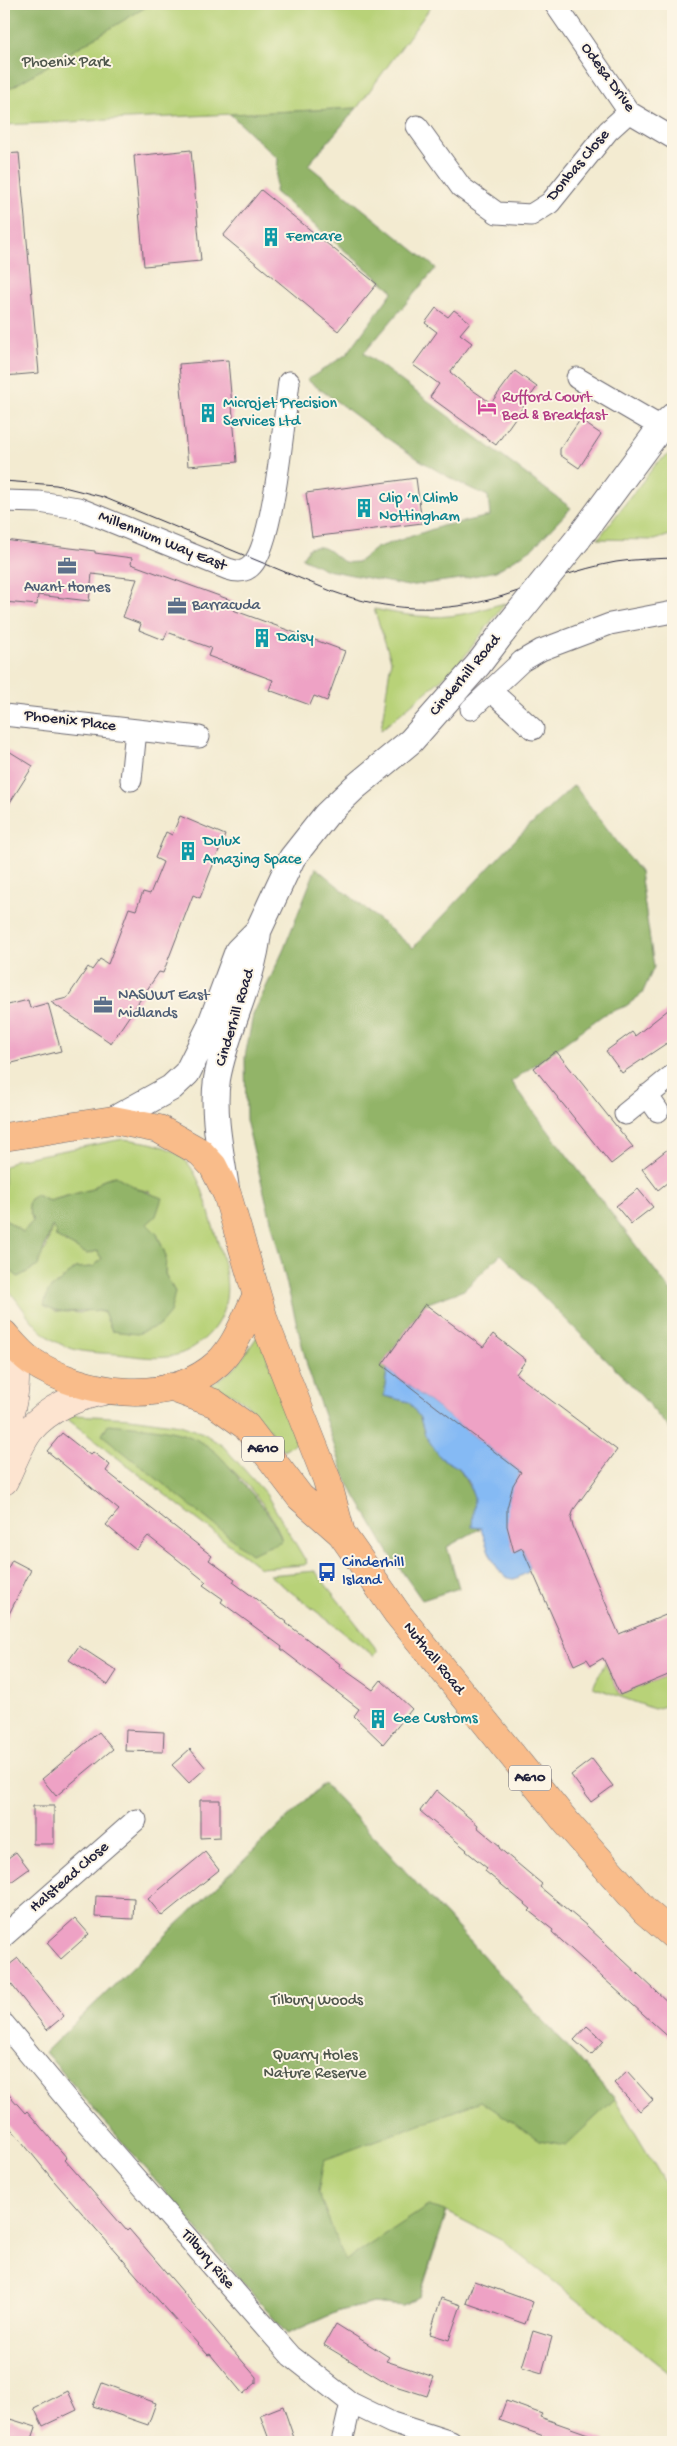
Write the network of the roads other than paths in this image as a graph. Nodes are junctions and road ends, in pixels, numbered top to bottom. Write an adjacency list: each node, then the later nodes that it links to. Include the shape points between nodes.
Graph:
1 (555, 4): 2 (street, Odesa Drive)
2 (628, 112): 3 (street, Donbas Close, via 608,131 550,203 531,215 497,213 461,187); 4 (street, Odesa Drive)
3 (417, 126)
4 (673, 138)
5 (577, 378): 7 (street)
6 (289, 382): 8 (street, Millennium Way East, via 268,529 256,560 247,569 239,572 228,569 78,508)
7 (667, 421): 17 (street, Cinderhill Road, bridge, via 478,665 410,741 354,788 316,828 292,858)
8 (4, 501)
9 (673, 612): 10 (street, via 610,624 541,650 522,661)
10 (491, 691): 11 (street); 13 (street)
11 (471, 709)
12 (4, 715): 14 (street, Phoenix Place)
13 (533, 729)
14 (136, 730): 15 (street, Phoenix Place); 16 (street, Phoenix Place)
15 (199, 737)
16 (131, 780)
17 (258, 931): 20 (street, Cinderhill Road, via 238,951 209,1029 187,1073 172,1087); 22 (street, Cinderhill Road, via 256,956 217,1081 218,1130)
18 (673, 1075): 19 (street, via 652,1103)
19 (625, 1114)
20 (113, 1120): 21 (highway, A610); 22 (highway, A610, via 159,1130 200,1152 213,1166)
21 (4, 1137)
22 (227, 1194): 23 (highway, A610)
23 (256, 1297): 25 (highway, via 240,1331 218,1363 197,1377); 29 (highway, A610, via 327,1480)
24 (6, 1337): 26 (highway, via 30,1360 52,1372); 27 (main road, via 14,1358 16,1385)
25 (170, 1387): 26 (highway, via 144,1392); 29 (highway, A610, via 214,1403 246,1426 300,1497)
26 (104, 1391): 28 (main road, via 73,1399 30,1430)
27 (4, 1430)
28 (4, 1481)
29 (341, 1533): 31 (highway, Nuthall Road / A610, via 397,1613 567,1823 645,1911)
30 (136, 1820): 32 (street, Halstead Close)
31 (673, 1935)
32 (4, 1936)
33 (4, 2024): 34 (street, Tilbury Rise, via 291,2356)
34 (351, 2404): 35 (street); 36 (street, Tilbury Rise, via 392,2423)
35 (342, 2442)
36 (450, 2442)

